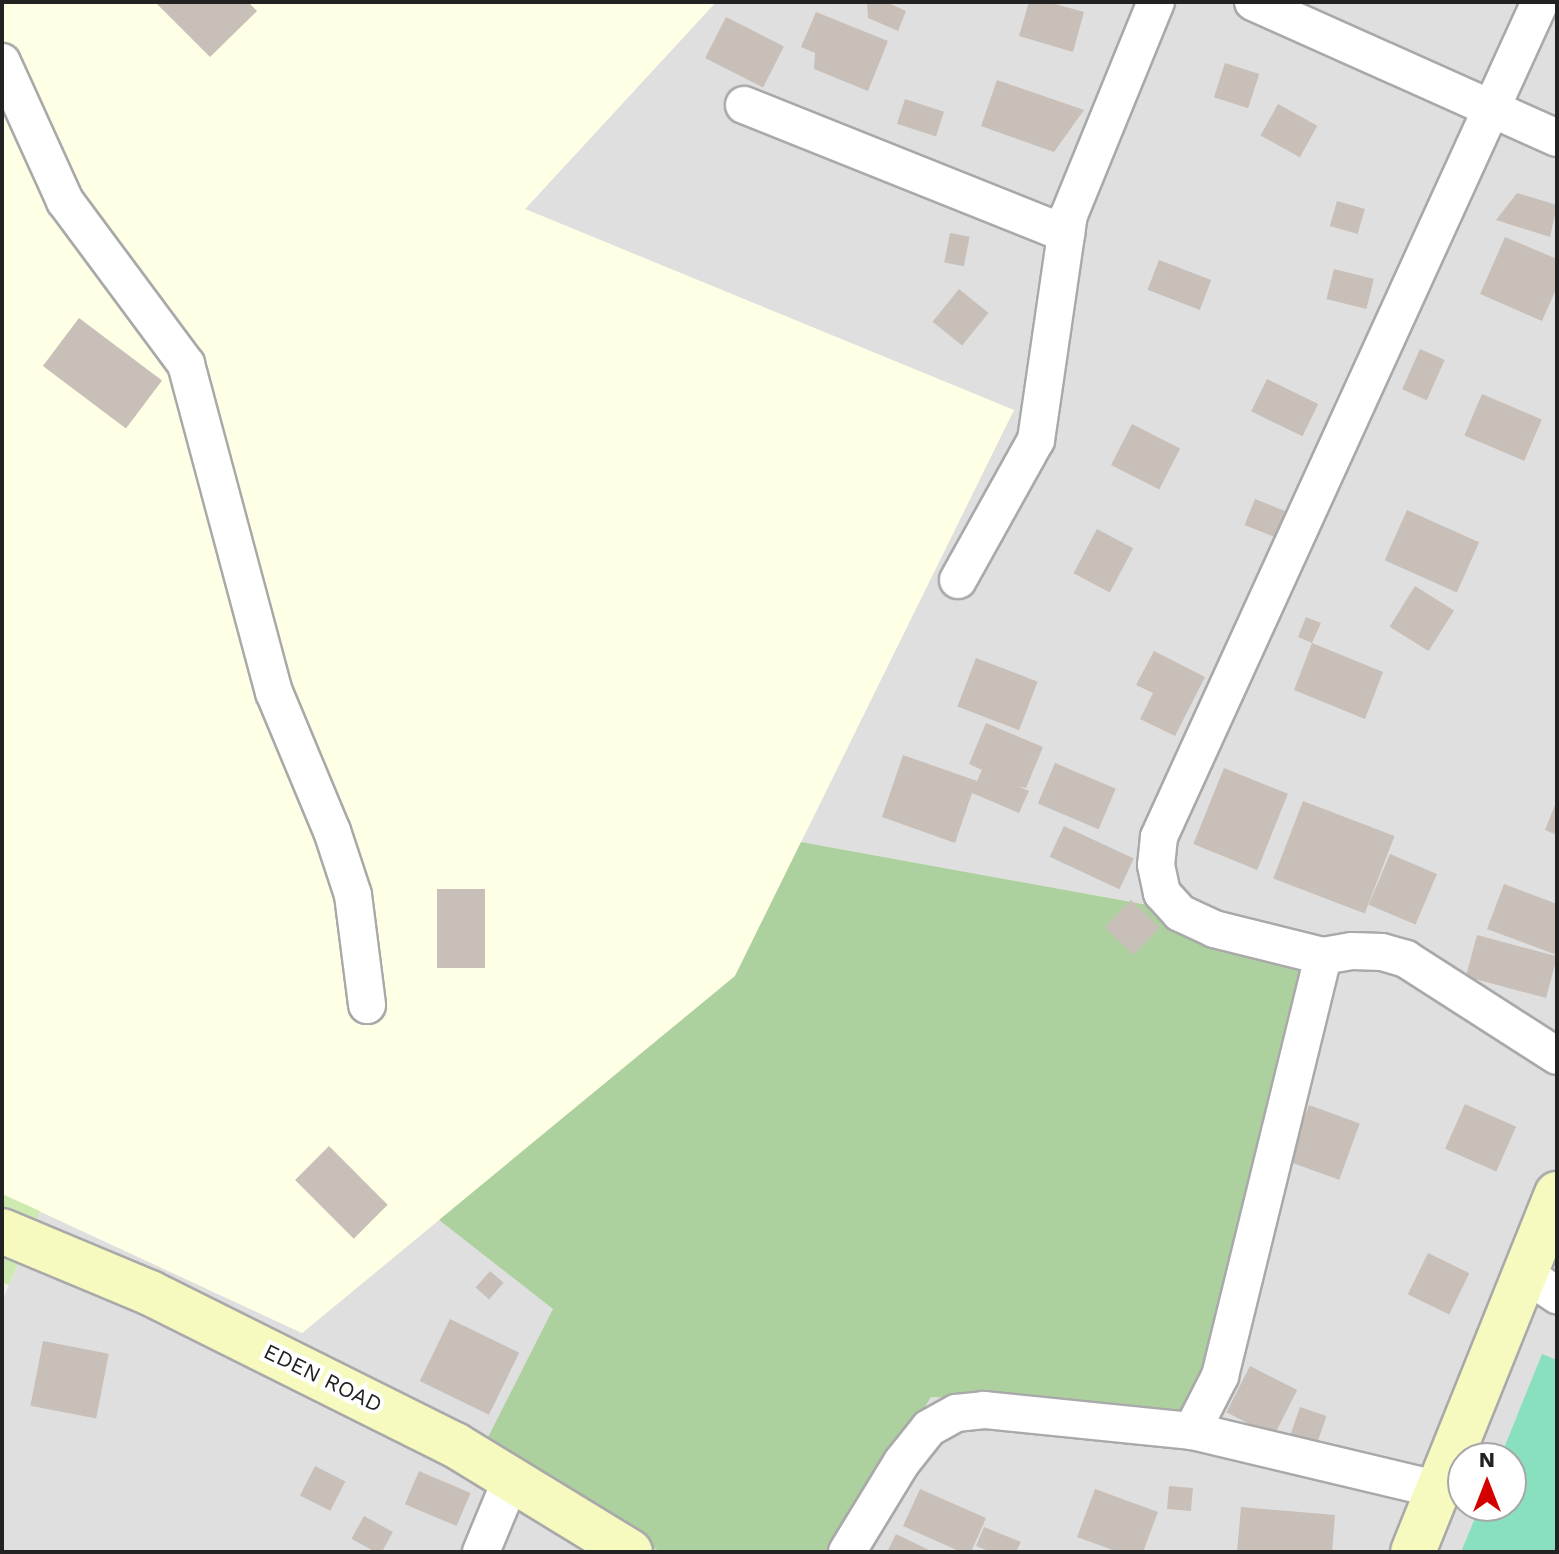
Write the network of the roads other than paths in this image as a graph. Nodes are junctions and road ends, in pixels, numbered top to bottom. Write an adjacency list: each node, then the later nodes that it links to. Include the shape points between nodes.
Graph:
1 (1156, 2): 8 (street, via 1074,195)
2 (1253, 2): 6 (street)
3 (1540, 2): 6 (street)
4 (2, 62): 11 (street, via 65,201 186,364 274,692 353,895)
5 (744, 105): 8 (street)
6 (1493, 110): 7 (street); 10 (street, via 1159,837 1156,865 1162,893 1180,913 1214,929)
7 (1557, 138)
8 (1066, 234): 9 (street, via 1036,440)
9 (958, 580)
10 (1323, 956): 12 (street, via 1382,952 1406,959); 16 (street, via 1220,1376)
11 (367, 1005)
12 (1557, 1056)
13 (1557, 1194): 15 (street)
14 (2, 1231): 17 (street, EDEN ROAD, via 150,1293)
15 (1541, 1284): 18 (street)
16 (1192, 1431): 18 (street); 21 (street, via 984,1410 956,1413 929,1428 902,1462)
17 (512, 1477): 19 (street); 20 (street, EDEN ROAD)
18 (1436, 1489): 22 (street)
19 (481, 1552)
20 (630, 1552)
21 (847, 1552)
22 (1413, 1552)

